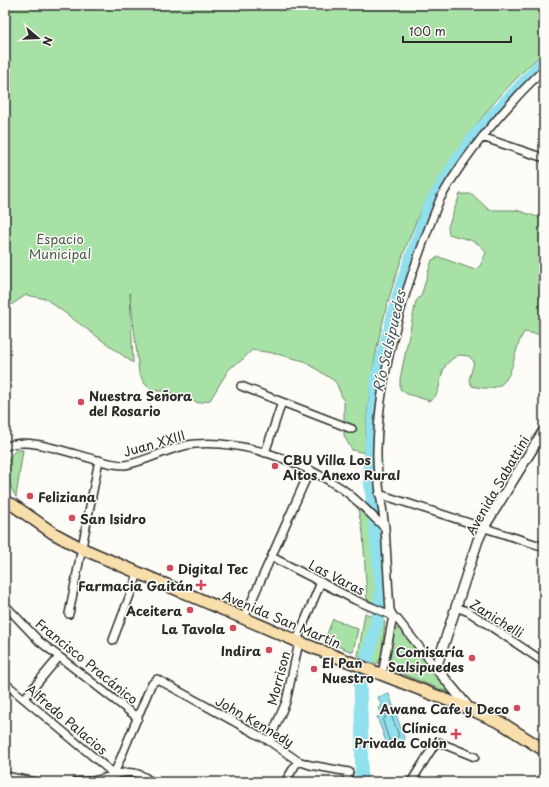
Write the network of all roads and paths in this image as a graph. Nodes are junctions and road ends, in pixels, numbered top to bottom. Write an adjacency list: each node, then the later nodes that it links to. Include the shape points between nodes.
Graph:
1 (544, 69): 2 (street)
2 (482, 137): 3 (street); 13 (street, via 440,200 399,316 380,405 377,450)
3 (544, 158)
4 (241, 386): 5 (street)
5 (282, 402): 6 (street); 9 (street)
6 (352, 429)
7 (544, 430): 16 (street, Avenida Sabattini)
8 (5, 447): 10 (street, Juan XXIII, via 16,442)
9 (265, 452): 10 (street, Juan XXIII, via 231,446 195,444 125,465); 11 (street, Juan XXIII)
10 (99, 460): 18 (street)
11 (310, 470): 15 (street, Juan XXIII, via 341,488); 19 (street)
12 (5, 493): 14 (main road, Avenida San Martín)
13 (379, 494): 15 (street); 16 (street)
14 (9, 503): 18 (main road, Avenida San Martín)
15 (383, 525): 25 (street, via 390,610)
16 (484, 527): 17 (street); 23 (street, Avenida Sabattini)
17 (544, 547)
18 (82, 549): 20 (main road, Avenida San Martín); 24 (street)
19 (272, 557): 21 (street, Las Varas); 26 (street)
20 (138, 574): 26 (main road, Avenida San Martín); 27 (street)
21 (321, 582): 25 (street, Las Varas); 28 (street, Morrison, via 299,635)
22 (5, 605): 29 (street, Francisco Pracánico, via 39,641)
23 (456, 607): 30 (street, Zanichelli, via 469,612); 31 (street, Avenida Sabattini)
24 (68, 614)
25 (393, 616): 31 (street); 32 (street)
26 (244, 618): 28 (main road, Avenida San Martín)
27 (114, 640)
28 (299, 642): 32 (main road, Avenida San Martín); 37 (street, Morrison, via 288,695)
29 (59, 656): 34 (street); 36 (street, Francisco Pracánico)
30 (543, 660)
31 (436, 668): 35 (street)
32 (382, 675): 35 (main road, Avenida San Martín)
33 (5, 683): 34 (street, Alfredo Palacios)
34 (24, 699): 41 (street, Alfredo Palacios)
35 (470, 709): 38 (main road, Avenida San Martín, via 503,724)
36 (138, 718): 37 (street, John Kennedy, via 154,681 160,680); 41 (street)
37 (269, 741): 40 (street, John Kennedy)
38 (544, 750)
39 (475, 757): 49 (street, via 438,742 434,744)
40 (298, 761): 47 (street); 48 (street, John Kennedy, via 349,772)
41 (114, 774): 45 (street, via 101,780); 46 (street, via 132,772)
42 (5, 776): 44 (street)
43 (544, 779): 50 (street)
44 (37, 782)
45 (75, 782)
46 (151, 782)
47 (285, 782)
48 (346, 782)
49 (411, 782)
50 (542, 782)

